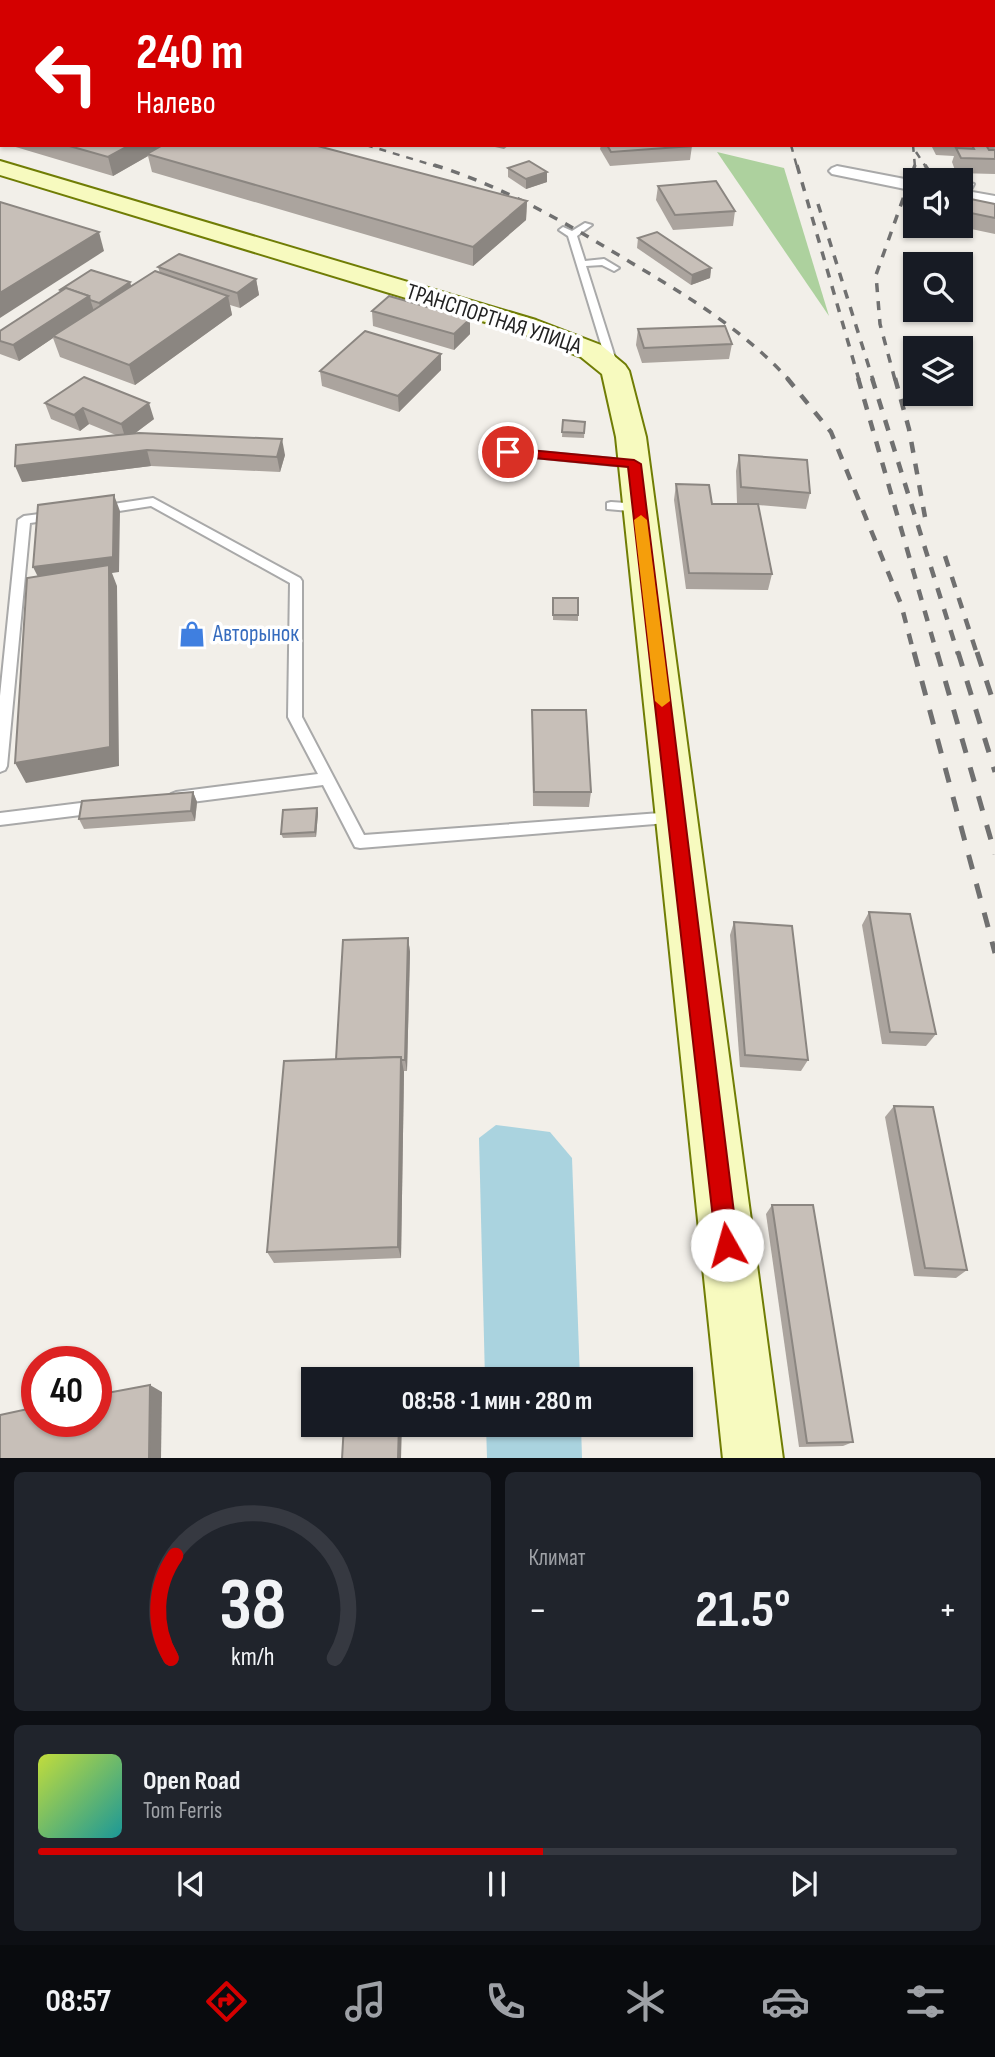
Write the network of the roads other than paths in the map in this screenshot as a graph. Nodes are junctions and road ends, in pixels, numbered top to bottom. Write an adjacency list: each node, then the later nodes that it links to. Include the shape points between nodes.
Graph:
1 (0, 168): 9 (street, ТРАНСПОРТНАЯ УЛИЦА, via 527,326 591,351)
2 (847, 173): 3 (street)
3 (903, 184)
4 (973, 194): 5 (street)
5 (995, 201)
6 (588, 225): 7 (lane, via 568,232)
7 (582, 264): 8 (lane, via 604,262); 9 (lane)
8 (614, 268)
9 (615, 371): 11 (street)
10 (508, 452): 11 (lane)
11 (634, 464): 18 (street, via 633,508)
12 (88, 511): 15 (lane, via 153,502 296,580 295,717)
13 (62, 515): 14 (lane, via 24,520)
14 (0, 766)
15 (328, 779): 16 (lane); 18 (lane, via 360,842)
16 (164, 799)
17 (109, 806): 19 (lane)
18 (676, 818): 20 (street)
19 (0, 819)
20 (753, 1458)

